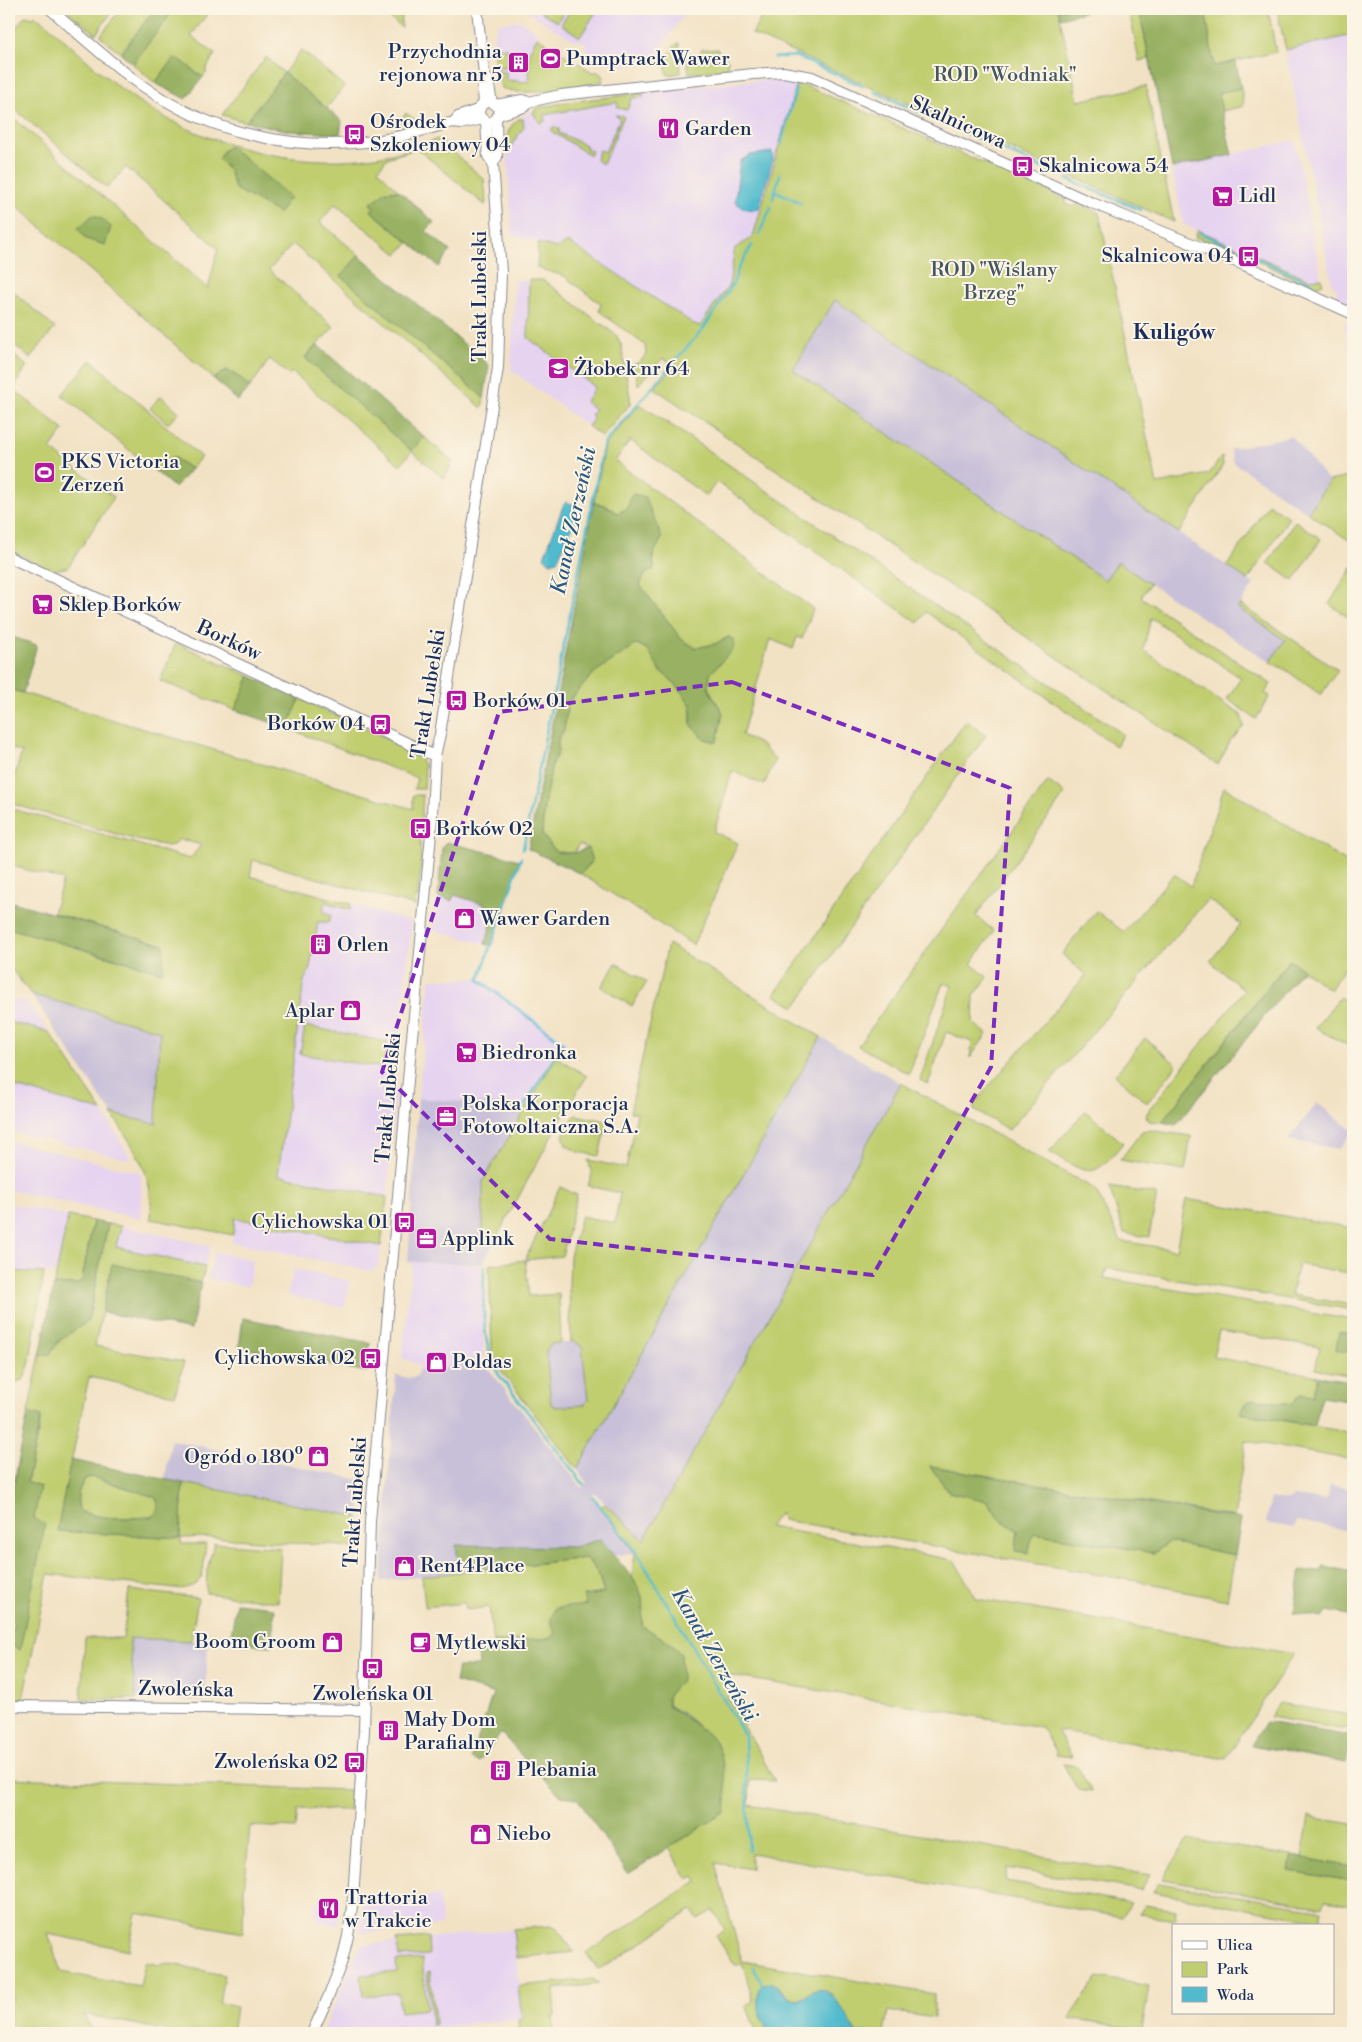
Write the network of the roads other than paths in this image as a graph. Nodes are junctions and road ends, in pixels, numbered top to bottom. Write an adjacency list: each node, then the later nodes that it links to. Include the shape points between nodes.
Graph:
1 (50, 9): 3 (street, Skalnicowa, via 151,91 193,114 236,131 285,142 348,144 400,136 454,122 458,117)
2 (477, 9): 3 (street, Trakt Lubelski, via 484,74 488,80)
3 (489, 112): 4 (street, Skalnicowa, via 522,100 528,102 561,95 753,74 784,72 812,77 1092,203 1238,262); 6 (street, Trakt Lubelski, via 488,156 493,163 501,272 498,368)
4 (1353, 314)
5 (9, 558): 6 (street, Borków)
6 (435, 756): 8 (street, Trakt Lubelski, via 431,834 370,1522)
7 (9, 1706): 8 (street, Zwoleńska)
8 (364, 1710): 9 (street, Trakt Lubelski, via 348,1936 330,1993)
9 (312, 2033)

